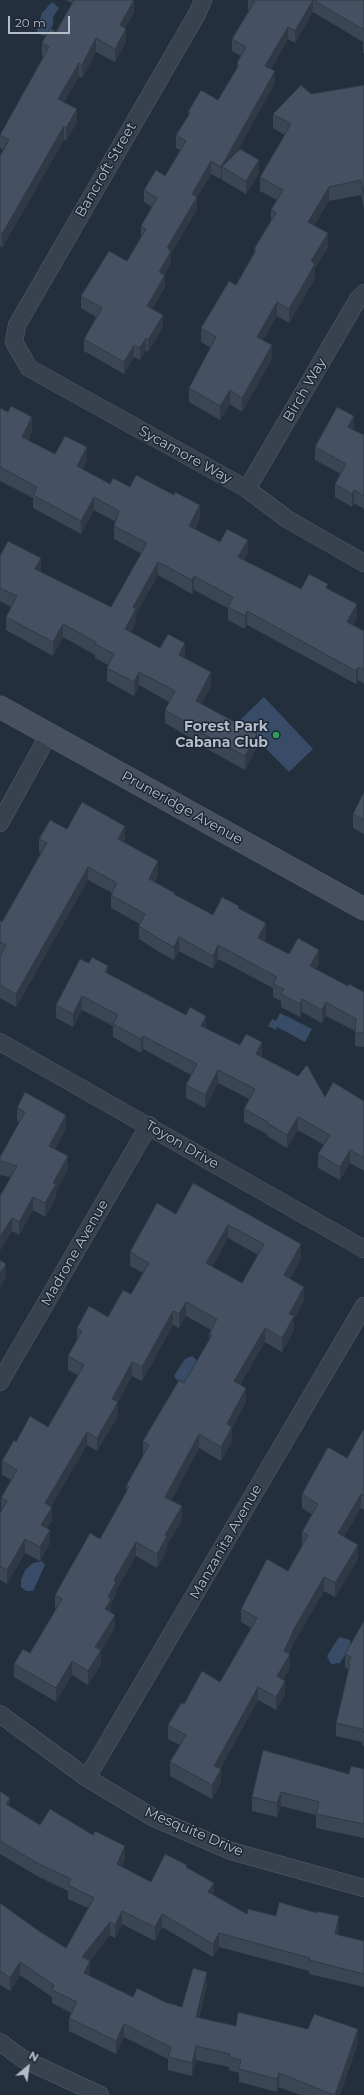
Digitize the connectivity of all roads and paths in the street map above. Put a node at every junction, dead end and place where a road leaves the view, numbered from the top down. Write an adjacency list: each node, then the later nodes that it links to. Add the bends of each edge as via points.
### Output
1 (203, 0): 3 (street, Bancroft Street, via 17,325)
2 (364, 293): 4 (street, Birch Way)
3 (14, 342): 4 (street, Sycamore Way, via 29,368)
4 (247, 490): 5 (street, Sycamore Way, via 287,519)
5 (364, 563)
6 (0, 707): 7 (main road, Pruneridge Avenue)
7 (49, 734): 8 (street); 9 (main road, Pruneridge Avenue)
8 (0, 823)
9 (364, 909)
10 (0, 1042): 11 (street, Toyon Drive)
11 (149, 1126): 12 (street, Toyon Drive); 14 (street, Madrone Avenue)
12 (364, 1248)
13 (364, 1306): 16 (street, Manzanita Avenue)
14 (0, 1382)
15 (0, 1714): 16 (street, Mesquite Drive)
16 (87, 1778): 17 (street, Mesquite Drive, via 154,1818 231,1851)
17 (364, 1888)
18 (0, 2042): 19 (street, via 23,2058)
19 (100, 2095)

